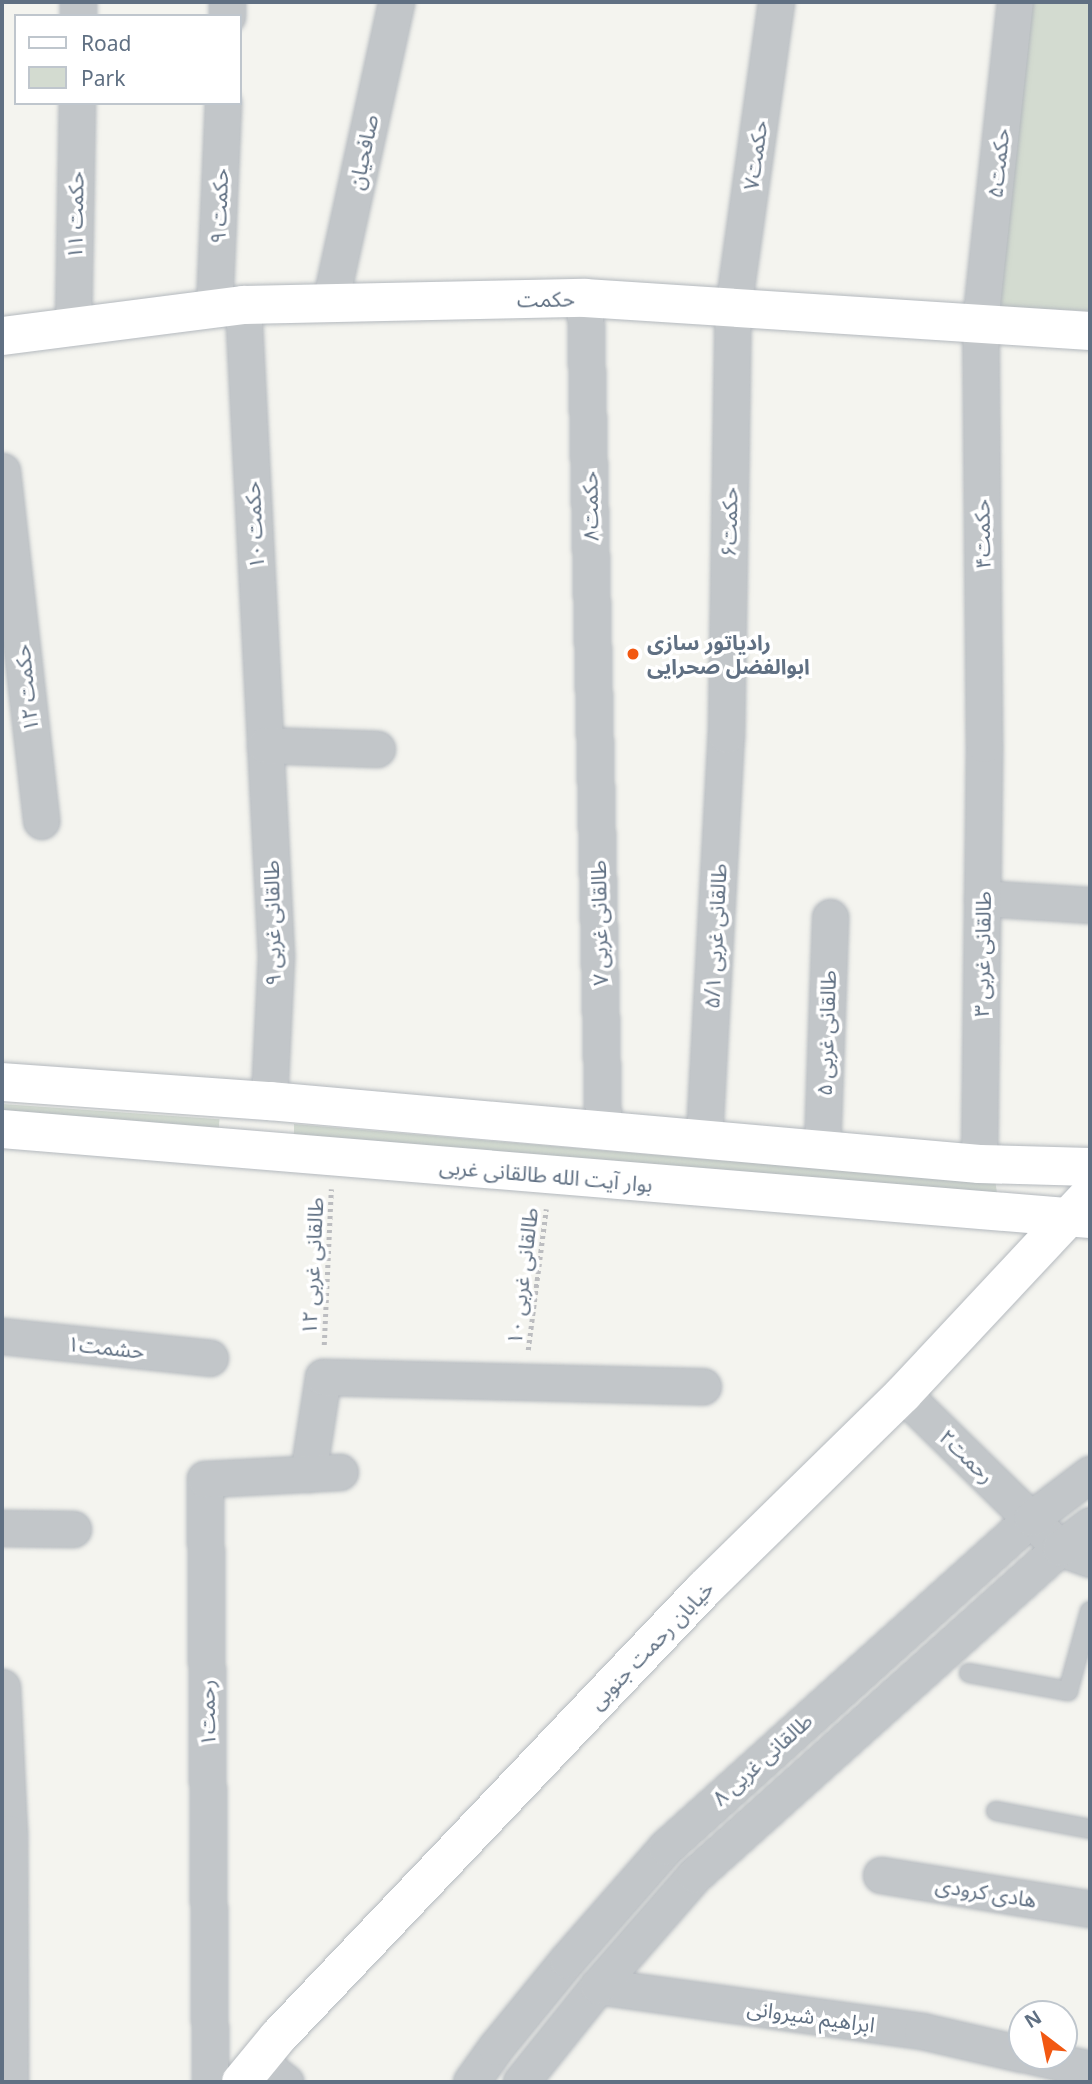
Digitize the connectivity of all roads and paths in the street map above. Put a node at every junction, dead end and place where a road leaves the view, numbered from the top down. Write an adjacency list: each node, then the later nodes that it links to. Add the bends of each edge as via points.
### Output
1 (396, 2): 7 (street, صافحیان)
2 (776, 2): 9 (street, حکمت۷)
3 (1015, 2): 10 (street, حکمت۵)
4 (77, 105): 11 (street, حکمت ۱۱)
5 (223, 105): 8 (street, حکمت ۹)
6 (586, 298): 7 (street, حکمت); 9 (street, حکمت); 15 (street, حکمت۸)
7 (330, 303): 8 (street, حکمت)
8 (229, 307): 11 (street, حکمت); 18 (street, حکمت ۱۰)
9 (733, 308): 10 (street, حکمت); 16 (street, حکمت۶)
10 (980, 323): 12 (street, حکمت); 17 (street, حکمت۴)
11 (74, 327): 13 (street, حکمت)
12 (1090, 331)
13 (2, 336)
14 (2, 471): 20 (street, حکمت ۱۲)
15 (594, 715): 27 (street, طالقانی غربی ۷)
16 (726, 735): 28 (street, طالقانی غربی ۵/۱)
17 (984, 744): 21 (street, طالقانی غربی ۳)
18 (265, 745): 19 (street); 25 (street, طالقانی غربی ۹, via 276,956)
19 (377, 749)
20 (41, 821)
21 (982, 898): 22 (street); 32 (street, طالقانی غربی ۳)
22 (1090, 905)
23 (830, 917): 29 (street, طالقانی غربی ۵)
24 (2, 1083): 25 (street)
25 (269, 1101): 27 (street); 30 (street)
26 (2, 1129): 30 (street, بوار آیت الله طالقانی غربی)
27 (603, 1131): 28 (street)
28 (704, 1138): 29 (street)
29 (822, 1149): 32 (street)
30 (273, 1152): 31 (street, بوار آیت الله طالقانی غربی)
31 (332, 1157): 34 (street, بوار آیت الله طالقانی غربی); 38 (path, طالقانی غربی ۱۲)
32 (979, 1164): 33 (street)
33 (1090, 1167)
34 (551, 1175): 35 (street, بوار آیت الله طالقانی غربی); 39 (path, طالقانی غربی ۱۰)
35 (1084, 1210): 41 (street, خیابان رحمت جنوبی)
36 (2, 1336): 37 (street, حشمت۱)
37 (211, 1358)
38 (323, 1377): 39 (street); 60 (street, رحمت۱, via 324,1473 205,1479)
39 (524, 1382): 40 (street)
40 (703, 1386)
41 (903, 1394): 43 (street, رحمت۲); 58 (street, خیابان رحمت جنوبی, via 704,1590)
42 (1090, 1474): 43 (street, طالقانی غربی ۸)
43 (1032, 1518): 47 (street, رحمت۲); 61 (street, طالقانی غربی ۸, via 666,1847 567,1960)
44 (1090, 1525): 47 (street, طالقانی غربی ۸)
45 (2, 1528): 46 (street)
46 (73, 1529)
47 (1075, 1554): 56 (street, طالقانی غربی ۸, via 695,1875)
48 (1090, 1611): 49 (lane, via 1068,1692)
49 (969, 1672)
50 (2, 1687): 53 (street)
51 (996, 1811): 52 (lane)
52 (1090, 1829)
53 (5, 1833): 59 (street)
54 (881, 1875): 55 (street, هادی کرودی)
55 (1090, 1909)
56 (598, 1986): 57 (street, ابراهیم شیروانی, via 922,2031); 62 (street, طالقانی غربی ۸)
57 (1008, 2051)
58 (261, 2075)
59 (10, 2082)
60 (210, 2082)
61 (471, 2082)
62 (521, 2082)

